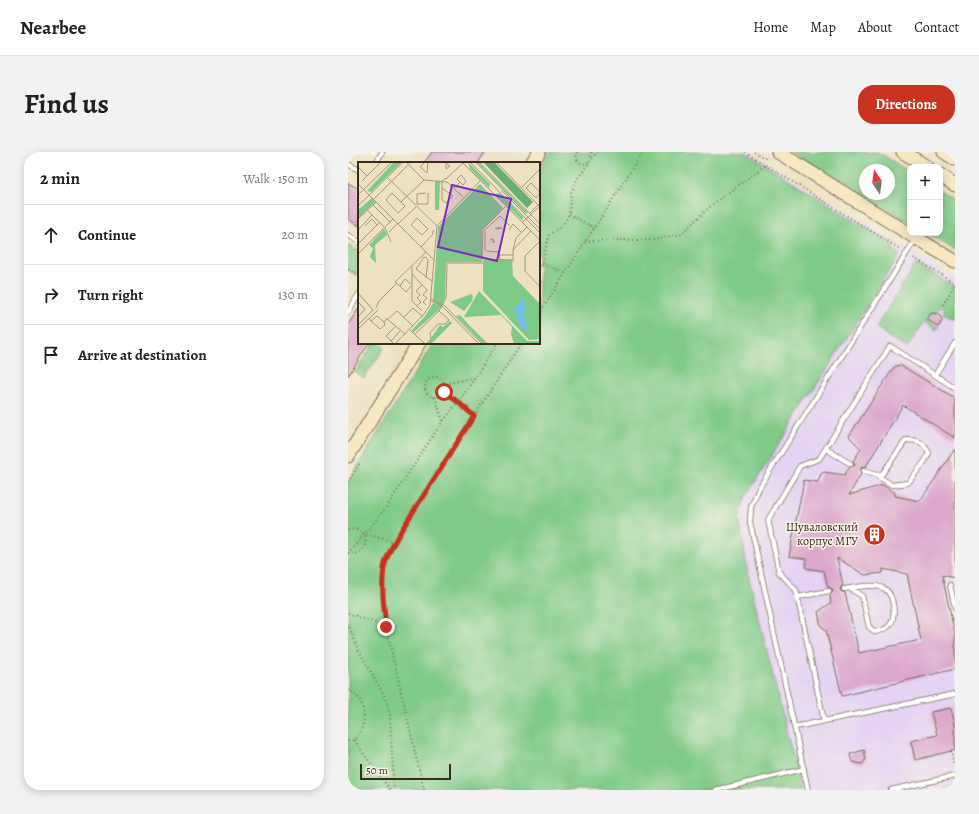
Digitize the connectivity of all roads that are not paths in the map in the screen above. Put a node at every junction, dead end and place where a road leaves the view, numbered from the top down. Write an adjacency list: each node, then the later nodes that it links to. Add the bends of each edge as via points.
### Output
1 (382, 152): 7 (lane)
2 (539, 152): 8 (street)
3 (778, 152): 15 (street)
4 (904, 152): 10 (street)
5 (944, 152): 6 (street)
6 (955, 159)
7 (377, 162)
8 (533, 162)
9 (348, 164): 11 (lane)
10 (922, 164)
11 (358, 169)
12 (943, 178): 13 (street)
13 (955, 185)
14 (348, 235): 16 (lane)
15 (916, 238): 17 (street); 36 (lane, via 759,488 752,507 750,522)
16 (358, 241)
17 (955, 261)
18 (358, 296): 19 (lane)
19 (348, 312)
20 (955, 343): 22 (lane)
21 (418, 344): 25 (street)
22 (935, 375): 23 (lane); 24 (lane, via 890,346)
23 (955, 388)
24 (826, 449): 26 (lane); 32 (lane, via 819,459 800,466 768,520 779,572 796,590)
25 (348, 456)
26 (852, 464)
27 (863, 471): 28 (lane)
28 (876, 475): 28 (lane, via 882,474 906,440 916,440 924,444 929,453 908,482 892,484)
29 (950, 585): 33 (lane)
30 (847, 588): 30 (lane, via 869,586 884,589 891,595 894,614 890,625 875,632 869,627 862,596)
31 (829, 591): 32 (lane)
32 (798, 597): 35 (lane)
33 (955, 608)
34 (955, 694): 35 (lane)
35 (824, 721): 36 (lane)
36 (795, 727): 37 (lane)
37 (804, 770): 39 (lane); 40 (lane)
38 (955, 776): 41 (lane)
39 (716, 790)
40 (808, 790)
41 (891, 790)

